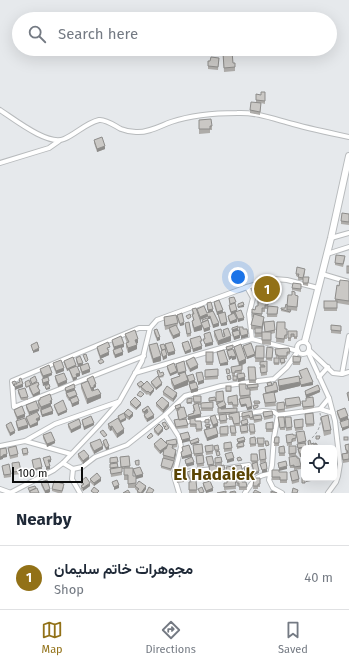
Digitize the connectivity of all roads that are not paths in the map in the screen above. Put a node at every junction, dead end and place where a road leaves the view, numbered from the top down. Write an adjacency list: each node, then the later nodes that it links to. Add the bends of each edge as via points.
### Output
1 (0, 110): 3 (street, via 39,135)
2 (349, 137): 3 (street, via 253,113 236,112 201,114 148,131 137,132 123,130 100,120)
3 (59, 141): 5 (street, via 49,148)
4 (349, 156): 7 (street)
5 (0, 163)
6 (349, 234): 7 (street)
7 (331, 238): 9 (street)
8 (349, 247): 9 (street)
9 (326, 254): 10 (street)
10 (322, 274): 11 (street); 13 (street)
11 (349, 282)
12 (247, 287): 13 (street, via 274,280 287,280); 14 (street, via 157,320); 16 (street, via 252,298 249,314)
13 (318, 288): 17 (street)
14 (150, 328): 20 (street); 20 (street, via 139,328 12,381 14,407)
15 (349, 336): 24 (street)
16 (252, 339): 18 (street); 23 (street)
17 (305, 341): 18 (street, via 298,344); 19 (street, via 310,346)
18 (298, 351): 19 (street, via 303,354); 30 (street, via 287,367 274,379 221,386 185,396)
19 (309, 351): 21 (street); 25 (street)
20 (144, 356): 23 (street)
21 (328, 367): 24 (street, via 334,373); 25 (street)
22 (349, 372): 24 (street)
23 (135, 373): 27 (street)
24 (342, 374)
25 (320, 377): 26 (street)
26 (329, 398): 28 (street); 29 (street)
27 (120, 402): 33 (street, via 55,424); 35 (street)
28 (319, 409): 29 (street); 31 (street)
29 (333, 413): 40 (street, via 340,464)
30 (165, 415): 32 (street); 38 (street, via 127,445 96,456 82,467)
31 (278, 415): 32 (street, via 263,411); 41 (street)
32 (171, 423): 39 (street, via 181,447)
33 (25, 441): 34 (street); 35 (street)
34 (0, 446)
35 (71, 454): 36 (street)
36 (63, 463): 38 (street); 44 (street)
37 (249, 465): 39 (street)
38 (73, 469): 45 (street, via 72,479)
39 (174, 473): 46 (street)
40 (337, 473)
41 (269, 474): 47 (street, via 258,477); 48 (street, via 270,484)
42 (336, 481): 49 (street)
43 (0, 489): 44 (street)
44 (11, 493)
45 (80, 493)
46 (179, 493)
47 (245, 493)
48 (282, 493)
49 (328, 493)

